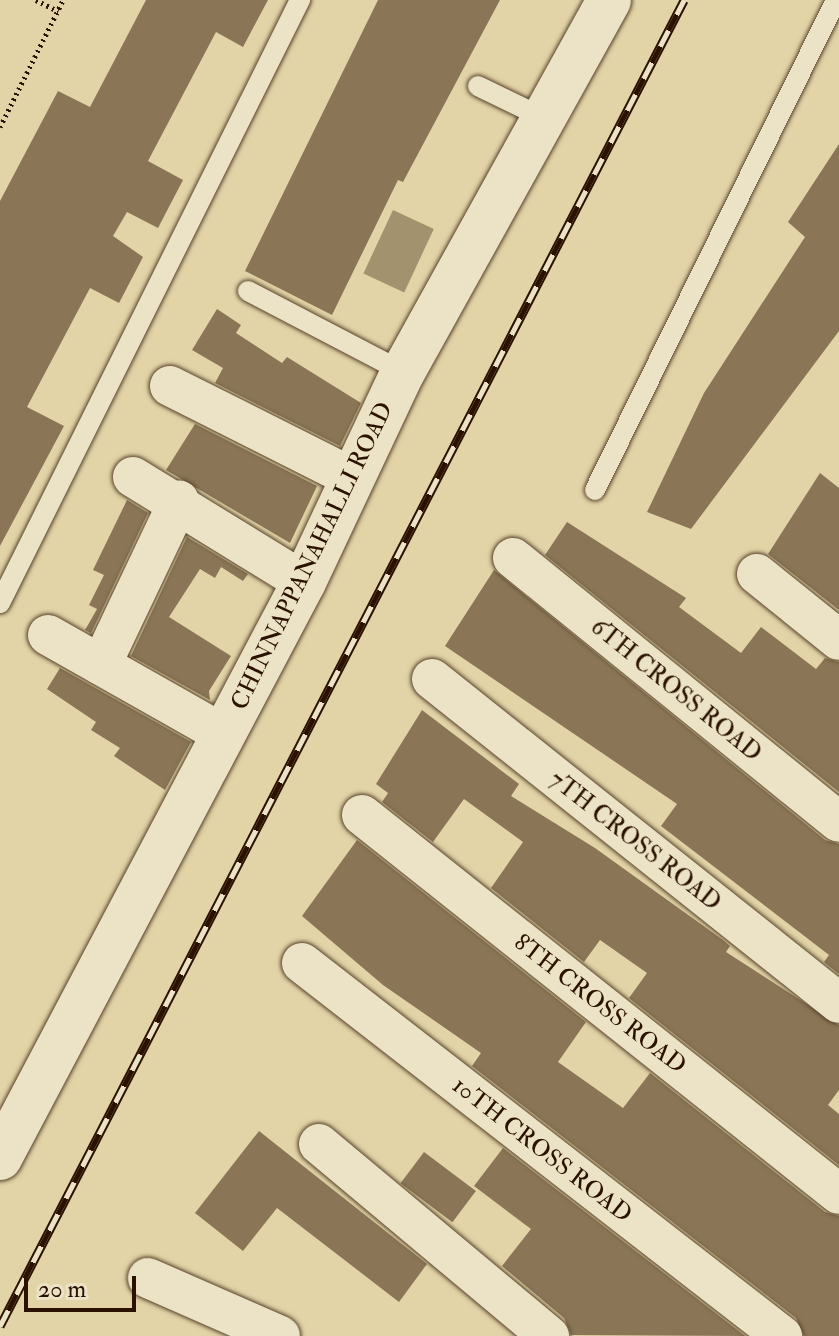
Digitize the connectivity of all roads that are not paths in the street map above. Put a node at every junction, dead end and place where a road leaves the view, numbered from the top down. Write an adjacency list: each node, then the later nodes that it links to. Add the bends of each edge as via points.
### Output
1 (300, 0): 16 (lane)
2 (609, 0): 5 (street, CHINNAPPANAHALLI ROAD)
3 (836, 0): 11 (lane)
4 (478, 86): 5 (lane)
5 (548, 120): 7 (street, CHINNAPPANAHALLI ROAD)
6 (248, 291): 7 (lane)
7 (403, 372): 9 (street, CHINNAPPANAHALLI ROAD)
8 (170, 386): 9 (street)
9 (349, 476): 15 (street, CHINNAPPANAHALLI ROAD)
10 (133, 477): 12 (street)
11 (595, 490)
12 (179, 501): 15 (street); 19 (street)
13 (513, 558): 23 (street, 6TH CROSS ROAD)
14 (757, 574): 18 (street)
15 (304, 582): 21 (street, CHINNAPPANAHALLI ROAD)
16 (0, 603)
17 (48, 635): 19 (street)
18 (839, 640)
19 (101, 665): 21 (street)
20 (432, 679): 25 (street, 7TH CROSS ROAD)
21 (223, 734): 27 (street, CHINNAPPANAHALLI ROAD)
22 (362, 815): 28 (street, 8TH CROSS ROAD)
23 (839, 822)
24 (302, 963): 32 (street, 10TH CROSS ROAD)
25 (839, 1003)
26 (319, 1144): 31 (street)
27 (0, 1158)
28 (839, 1194)
29 (148, 1278): 30 (street)
30 (280, 1336)
31 (549, 1336)
32 (782, 1336)

